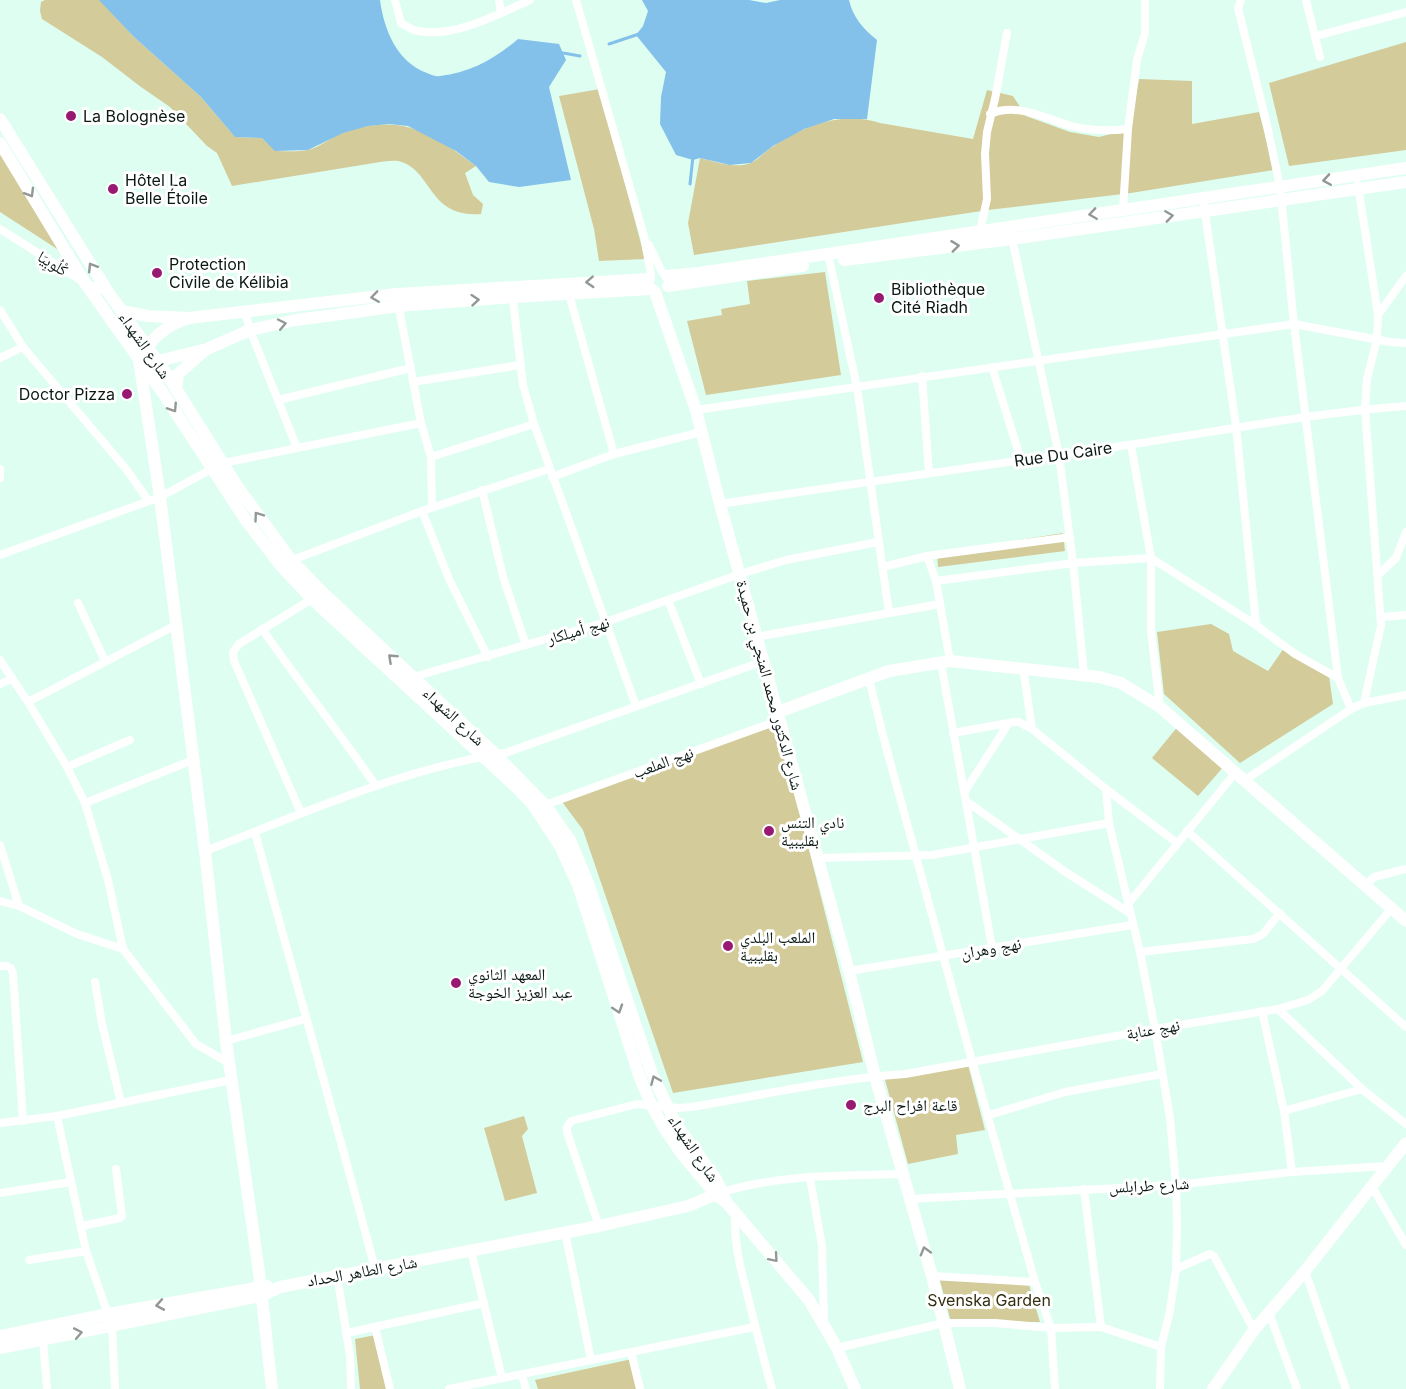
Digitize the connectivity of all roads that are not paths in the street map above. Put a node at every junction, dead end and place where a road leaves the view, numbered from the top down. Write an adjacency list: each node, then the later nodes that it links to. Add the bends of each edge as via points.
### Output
1 (394, 0): 9 (street, via 401,23 416,31 449,32)
2 (500, 0): 9 (street)
3 (530, 0): 9 (street)
4 (576, 0): 31 (street)
5 (1145, 0): 15 (street, via 1146,23)
6 (1241, 0): 20 (street, via 1238,8)
7 (1306, 0): 11 (street)
8 (1406, 12): 11 (street)
9 (501, 13)
10 (1007, 33): 13 (street)
11 (1316, 36): 12 (street)
12 (1320, 57)
13 (990, 114): 15 (street, via 1019,110 1072,127); 27 (street, via 987,199)
14 (0, 119): 34 (street, شارع الشهداء, one-way to 14)
15 (1128, 129): 23 (street)
16 (0, 143): 32 (street, شارع الشهداء, one-way to 32)
17 (1406, 168): 18 (street)
18 (1357, 181): 19 (street); 20 (street, one-way to 20); 22 (street); 40 (street)
19 (1406, 182)
20 (1280, 187): 21 (street); 22 (street)
21 (1202, 198): 23 (street); 24 (street)
22 (1281, 200): 24 (street); 42 (street)
23 (1123, 210): 25 (street, one-way to 25)
24 (1205, 211): 28 (street, one-way to 24); 44 (street)
25 (1009, 226): 27 (street); 28 (street)
26 (0, 229): 32 (street, كْلُوبِيَا)
27 (980, 231): 29 (street)
28 (1012, 239): 29 (street, one-way to 28); 51 (street)
29 (828, 258): 31 (street); 59 (street)
30 (1406, 277): 40 (street)
31 (659, 282): 33 (street, one-way to 33); 35 (street); 64 (street, شارع الدكتور محمد المنجي بن حميدة)
32 (86, 283): 34 (street, كْلُوبِيَا); 53 (street, شارع الشهداء)
33 (512, 291): 35 (street); 36 (street); 54 (street)
34 (108, 292): 38 (street, شارع الشهداء)
35 (569, 294): 72 (street)
36 (398, 300): 39 (street, one-way to 39); 43 (street, one-way to 36); 55 (street)
37 (0, 310): 48 (street)
38 (121, 311): 41 (street); 47 (street, شارع الشهداء)
39 (245, 312): 41 (street); 43 (street)
40 (1378, 315): 45 (street)
41 (189, 318): 47 (street, via 170,325)
42 (1294, 324): 44 (street); 45 (street); 65 (street)
43 (250, 330): 49 (street); 61 (street)
44 (1223, 333): 51 (street); 68 (street)
45 (1377, 339): 46 (street); 63 (street, via 1367,379)
46 (1406, 343)
47 (146, 346): 52 (street, شارع الشهداء); 53 (street)
48 (23, 347): 50 (street); 83 (street)
49 (207, 349): 52 (street); 60 (street, via 178,374)
50 (0, 358)
51 (1039, 360): 56 (street); 73 (street)
52 (156, 361): 53 (street); 60 (street, شارع الشهداء)
53 (141, 362): 76 (street, شارع الشهداء, one-way to 76); 83 (street)
54 (520, 365): 58 (street); 67 (street)
55 (411, 368): 58 (street); 61 (street)
56 (992, 368): 57 (street); 75 (street)
57 (921, 376): 59 (street); 79 (street)
58 (413, 382): 66 (street)
59 (856, 387): 64 (street); 81 (street)
60 (176, 389): 76 (street, شارع الشهداء)
61 (278, 400): 71 (street)
62 (1406, 406): 63 (street, Rue Du Caire)
63 (1365, 409): 65 (street, Rue Du Caire); 99 (street)
64 (696, 410): 69 (street, شارع الدكتور محمد المنجي بن حميدة)
65 (1305, 417): 68 (street, Rue Du Caire); 122 (street)
66 (421, 423): 71 (street); 74 (street)
67 (534, 424): 74 (street); 78 (street)
68 (1236, 426): 70 (street, Rue Du Caire); 110 (street)
69 (701, 432): 72 (street); 84 (street, شارع الدكتور محمد المنجي بن حميدة)
70 (1131, 445): 73 (street, Rue Du Caire); 92 (street)
71 (297, 448): 76 (street)
72 (614, 454): 78 (street)
73 (1059, 455): 75 (street, Rue Du Caire); 88 (street)
74 (431, 457): 85 (street)
75 (1020, 460): 79 (street, Rue Du Caire)
76 (217, 466): 83 (street); 95 (street, شارع الشهداء, via 245,519)
77 (0, 469): 80 (street)
78 (551, 473): 82 (street); 108 (street)
79 (929, 473): 81 (street, Rue Du Caire)
80 (0, 478)
81 (870, 481): 84 (street, Rue Du Caire); 89 (street)
82 (482, 490): 85 (street); 113 (street, via 504,580)
83 (154, 498): 90 (street); 109 (street)
84 (720, 504): 98 (street, شارع الدكتور محمد المنجي بن حميدة)
85 (432, 507): 86 (street)
86 (422, 511): 95 (street); 114 (street, via 449,579)
87 (1406, 532): 93 (street)
88 (1070, 537): 91 (street); 96 (street)
89 (878, 542): 97 (street); 98 (street, نهج أميلكار, via 786,560)
90 (0, 555)
91 (927, 556): 97 (street); 100 (street)
92 (1151, 558): 96 (street); 110 (street); 131 (street, via 1151,632)
93 (1396, 558): 94 (street); 99 (street)
94 (1406, 562)
95 (286, 563): 101 (street, شارع الشهداء)
96 (1074, 563): 100 (street); 120 (street)
97 (883, 567): 105 (street)
98 (740, 574): 102 (street, نهج أميلكار); 112 (street, شارع الدكتور محمد المنجي بن حميدة)
99 (1379, 574): 107 (street)
100 (936, 581): 104 (street)
101 (317, 595): 111 (street); 121 (street, شارع الشهداء, one-way to 101); 139 (street, شارع الشهداء)
102 (668, 600): 108 (street, نهج أميلكار); 126 (street)
103 (78, 603): 116 (street)
104 (940, 604): 105 (street); 118 (street)
105 (889, 613): 112 (street)
106 (1406, 615): 107 (street)
107 (1381, 617): 129 (street)
108 (606, 622): 113 (street, نهج أميلكار); 130 (street)
109 (176, 625): 116 (street); 140 (street)
110 (1256, 625): 122 (street, via 1295,654)
111 (262, 629): 143 (street); 149 (street, via 235,648 234,661)
112 (756, 638): 117 (street, شارع الدكتور محمد المنجي بن حميدة)
113 (526, 645): 114 (street, نهج أميلكار)
114 (488, 657): 121 (street, نهج أميلكار)
115 (0, 660): 123 (street)
116 (105, 661): 128 (street)
117 (764, 662): 126 (street); 133 (street, شارع الدكتور محمد المنجي بن حميدة)
118 (946, 662): 119 (street); 124 (street, via 889,671); 136 (street)
119 (1023, 667): 120 (street); 135 (street)
120 (1084, 674): 131 (street, via 1120,683)
121 (413, 677): 138 (street, شارع الشهداء)
122 (1338, 678): 132 (street)
123 (12, 679): 125 (street); 128 (street)
124 (869, 679): 133 (street); 159 (street)
125 (0, 684)
126 (701, 684): 130 (street)
127 (1406, 695): 129 (street)
128 (28, 702): 141 (street)
129 (1364, 703): 132 (street)
130 (636, 706): 138 (street)
131 (1160, 707): 142 (street)
132 (1351, 709): 142 (street)
133 (779, 716): 148 (street, نهج الملعب); 160 (street, شارع الدكتور محمد المنجي بن حميدة)
134 (1008, 724): 135 (street, via 1019,722); 136 (street); 145 (street)
135 (1032, 729): 144 (street)
136 (953, 733): 145 (street)
137 (130, 740): 141 (street)
138 (495, 754): 139 (street); 148 (street, شارع الشهداء)
139 (481, 756): 143 (street); 154 (street, شارع الشهداء, via 516,787)
140 (194, 760): 147 (street); 158 (street)
141 (68, 767): 147 (street)
142 (1241, 776): 151 (street); 162 (street)
143 (376, 786): 149 (street)
144 (1106, 789): 150 (street); 155 (street)
145 (965, 791): 146 (street)
146 (966, 801): 153 (street); 157 (street)
147 (85, 803): 171 (street)
148 (545, 805): 154 (street, شارع الشهداء)
149 (301, 813): 152 (street)
150 (1109, 824): 153 (street); 165 (street)
151 (1187, 831): 155 (street); 167 (street)
152 (255, 832): 158 (street); 180 (street)
153 (1022, 840): 157 (street); 165 (street, via 1067,873)
154 (565, 843): 191 (street, شارع الشهداء, one-way to 191); 192 (street, شارع الشهداء, one-way to 154, via 652,1074 588,883)
155 (1177, 843): 165 (street)
156 (0, 844): 164 (street)
157 (972, 847): 159 (street); 170 (street)
158 (205, 851): 183 (street)
159 (917, 857): 160 (street); 173 (street)
160 (818, 858): 176 (street, شارع الدكتور محمد المنجي بن حميدة)
161 (1406, 869): 162 (street, via 1374,878)
162 (1365, 885): 166 (street)
163 (0, 901): 164 (street)
164 (18, 906): 171 (street, via 77,934)
165 (1129, 908): 169 (street)
166 (1391, 909): 168 (street); 175 (street, نهج عنابة)
167 (1280, 913): 172 (street, via 1263,934 1253,939); 175 (street)
168 (1406, 921)
169 (1132, 925): 170 (street, نهج وهران); 172 (street)
170 (992, 947): 173 (street, نهج وهران)
171 (123, 949): 185 (street, via 196,1044)
172 (1140, 952): 182 (street)
173 (944, 956): 176 (street, نهج وهران); 184 (street)
174 (0, 966): 196 (street, via 11,968 13,974)
175 (1341, 969): 178 (street, نهج عنابة, via 1316,996); 181 (street)
176 (849, 971): 187 (street, شارع الدكتور محمد المنجي بن حميدة)
177 (95, 981): 190 (street)
178 (1278, 1009): 179 (street, نهج عنابة); 189 (street)
179 (1262, 1011): 182 (street, نهج عنابة); 193 (street)
180 (305, 1019): 183 (street); 222 (street)
181 (1406, 1028)
182 (1155, 1029): 184 (street, نهج عنابة); 186 (street)
183 (226, 1041): 185 (street)
184 (972, 1061): 187 (street, نهج عنابة); 194 (street)
185 (229, 1062): 188 (street)
186 (1162, 1074): 194 (street, via 1065,1092); 206 (street)
187 (875, 1076): 192 (street, نهج عنابة, via 691,1107); 203 (street, شارع الدكتور محمد المنجي بن حميدة)
188 (231, 1080): 190 (street); 228 (street)
189 (1362, 1089): 193 (street); 198 (street)
190 (121, 1102): 195 (street)
191 (652, 1106): 192 (street, نهج عنابة); 211 (street, شارع الشهداء, via 681,1153); 215 (street, نهج عنابة, via 626,1106 571,1121 567,1127)
192 (667, 1107): 211 (street, شارع الشهداء)
193 (1284, 1111): 202 (street)
194 (989, 1115): 210 (street)
195 (57, 1116): 196 (street); 205 (street)
196 (23, 1121): 197 (street)
197 (0, 1123)
198 (1406, 1125)
199 (1406, 1143): 200 (street)
200 (1388, 1166): 202 (street, شارع طرابلس); 207 (street)
201 (116, 1169): 214 (street, via 122,1216)
202 (1292, 1172): 206 (street, شارع طرابلس)
203 (903, 1174): 204 (street); 212 (street, شارع الدكتور محمد المنجي بن حميدة)
204 (810, 1178): 211 (street, via 748,1186); 232 (street, via 822,1246)
205 (70, 1182): 209 (street); 214 (street)
206 (1176, 1185): 208 (street, شارع طرابلس); 223 (street)
207 (1371, 1185): 216 (street); 224 (street)
208 (1084, 1189): 210 (street, شارع طرابلس); 238 (street)
209 (0, 1193)
210 (1010, 1193): 212 (street, شارع طرابلس); 227 (street)
211 (722, 1196): 213 (street); 215 (street, شارع الطاهر الحداد)
212 (910, 1199): 226 (street, شارع الدكتور محمد المنجي بن حميدة, one-way to 212)
213 (735, 1215): 232 (street, one-way to 232); 235 (street, via 737,1253)
214 (82, 1226): 219 (street)
215 (599, 1226): 217 (street, شارع الطاهر الحداد)
216 (1402, 1230): 218 (street)
217 (565, 1232): 220 (street, شارع الطاهر الحداد); 247 (street)
218 (1406, 1245)
219 (86, 1251): 221 (street); 231 (street)
220 (471, 1251): 222 (street, شارع الطاهر الحداد); 229 (street)
221 (29, 1260)
222 (375, 1269): 225 (street, شارع الطاهر الحداد)
223 (1176, 1269): 239 (street, via 1209,1254 1214,1256); 243 (street)
224 (1305, 1271): 230 (street); 265 (street)
225 (338, 1275): 228 (street, شارع الطاهر الحداد); 240 (street)
226 (932, 1276): 227 (street); 233 (street, شارع الدكتور محمد المنجي بن حميدة)
227 (1035, 1282): 237 (street)
228 (260, 1291): 231 (street, one-way to 231); 234 (street, شارع الطاهر الحداد); 252 (street)
229 (484, 1303): 236 (street); 249 (street)
230 (1269, 1313): 239 (street); 264 (street)
231 (108, 1314): 234 (street); 241 (street)
232 (824, 1322): 245 (street)
233 (945, 1323): 237 (street); 245 (street); 260 (street, شارع الدكتور محمد المنجي بن حميدة)
234 (112, 1326): 242 (street, شارع الطاهر الحداد, one-way to 234); 251 (street)
235 (754, 1327): 246 (street); 258 (street)
236 (375, 1328): 240 (street); 254 (street)
237 (1051, 1328): 238 (street); 261 (street)
238 (1101, 1328): 243 (street)
239 (1254, 1330): 263 (street)
240 (347, 1333): 253 (street)
241 (0, 1336)
242 (43, 1340): 244 (street, شارع الطاهر الحداد); 250 (street)
243 (1161, 1347): 262 (street)
244 (0, 1348)
245 (837, 1348): 259 (street)
246 (631, 1352): 247 (street); 257 (street)
247 (591, 1360): 248 (street)
248 (522, 1375): 249 (street); 256 (street)
249 (502, 1378): 255 (street)
250 (47, 1389)
251 (115, 1389)
252 (272, 1389)
253 (351, 1389)
254 (390, 1389)
255 (449, 1389)
256 (526, 1389)
257 (640, 1389)
258 (772, 1389)
259 (855, 1389)
260 (960, 1389)
261 (1055, 1389)
262 (1160, 1389)
263 (1213, 1389)
264 (1297, 1389)
265 (1346, 1389)

